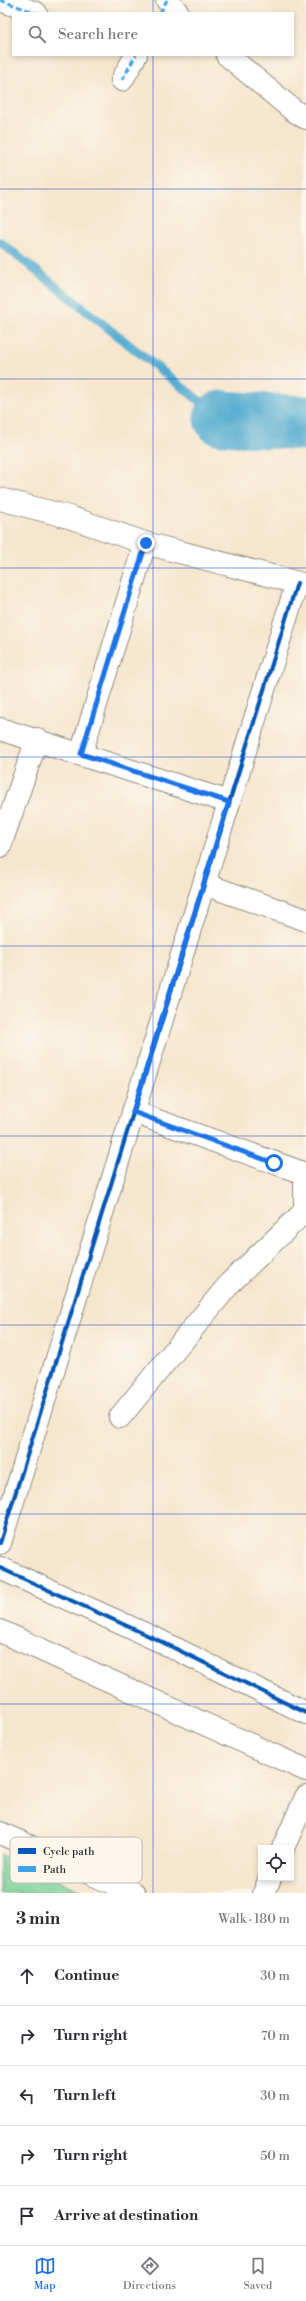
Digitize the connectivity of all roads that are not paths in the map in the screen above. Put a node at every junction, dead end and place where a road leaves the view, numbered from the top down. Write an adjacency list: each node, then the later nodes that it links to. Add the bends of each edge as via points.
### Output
1 (0, 0): 3 (street)
2 (167, 0): 4 (street); 5 (street)
3 (33, 12)
4 (161, 12)
5 (177, 12)
6 (135, 56): 8 (street)
7 (229, 56): 9 (street, via 292,110)
8 (122, 80)
9 (306, 118)
10 (0, 499): 11 (street, via 69,517)
11 (146, 543): 12 (street); 15 (street)
12 (301, 584): 16 (street)
13 (0, 729): 14 (street)
14 (37, 739): 15 (street); 17 (street)
15 (81, 754): 16 (street)
16 (229, 802): 18 (street)
17 (0, 846)
18 (204, 884): 19 (street); 20 (street)
19 (306, 920)
20 (133, 1112): 21 (street); 23 (street)
21 (306, 1174): 22 (street, via 305,1211 231,1282)
22 (120, 1417)
23 (0, 1543)
24 (0, 1568): 26 (street, via 160,1641)
25 (0, 1631): 27 (street)
26 (306, 1713)
27 (306, 1770)
28 (306, 1797): 31 (street)
29 (0, 1833): 30 (street)
30 (10, 1837)
31 (285, 1845)
32 (269, 1881): 35 (street)
33 (112, 1883): 34 (street)
34 (134, 1893)
35 (264, 1893)

